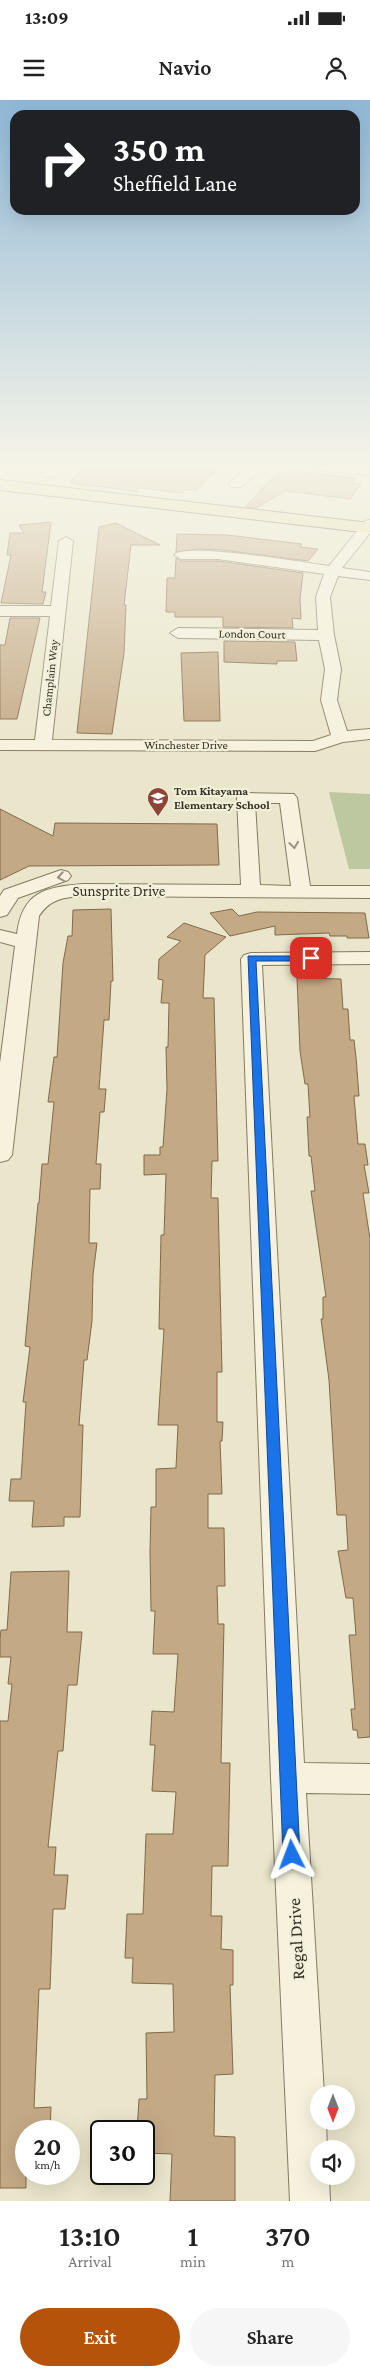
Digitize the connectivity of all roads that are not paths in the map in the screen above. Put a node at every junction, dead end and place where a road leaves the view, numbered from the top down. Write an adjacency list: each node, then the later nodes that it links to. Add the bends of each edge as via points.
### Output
1 (63, 564): 7 (street, Champlain Way)
2 (282, 564): 4 (street)
3 (338, 564): 4 (street)
4 (332, 571): 5 (street); 9 (street, via 323,597)
5 (370, 576)
6 (0, 611): 7 (street)
7 (57, 611): 13 (street, Champlain Way)
8 (178, 633): 9 (street, London Court)
9 (326, 635): 11 (street, via 332,669 329,700)
10 (370, 734): 11 (street, Winchester Drive)
11 (340, 737): 14 (street, Winchester Drive)
12 (9, 745): 13 (street, Winchester Drive); 14 (street, via 63,757 275,757)
13 (42, 745): 14 (street, Winchester Drive)
14 (315, 746)
15 (250, 883): 16 (street, Sunsprite Drive); 16 (street, one-way to 16, via 246,798 288,798); 18 (street, one-way to 18, via 62,876 10,894); 20 (street, Sunsprite Drive, via 63,892 47,896 36,902 29,916)
16 (301, 891): 17 (street, Sunsprite Drive)
17 (370, 892)
18 (0, 910)
19 (0, 936): 20 (street)
20 (25, 942): 22 (street, Sunsprite Drive)
21 (370, 958): 24 (street, Regal Drive, via 251,958)
22 (8, 1004): 23 (street, Sunsprite Drive)
23 (1, 1141)
24 (288, 1778): 25 (street); 26 (street, Regal Drive)
25 (370, 1779)
26 (310, 2201)

